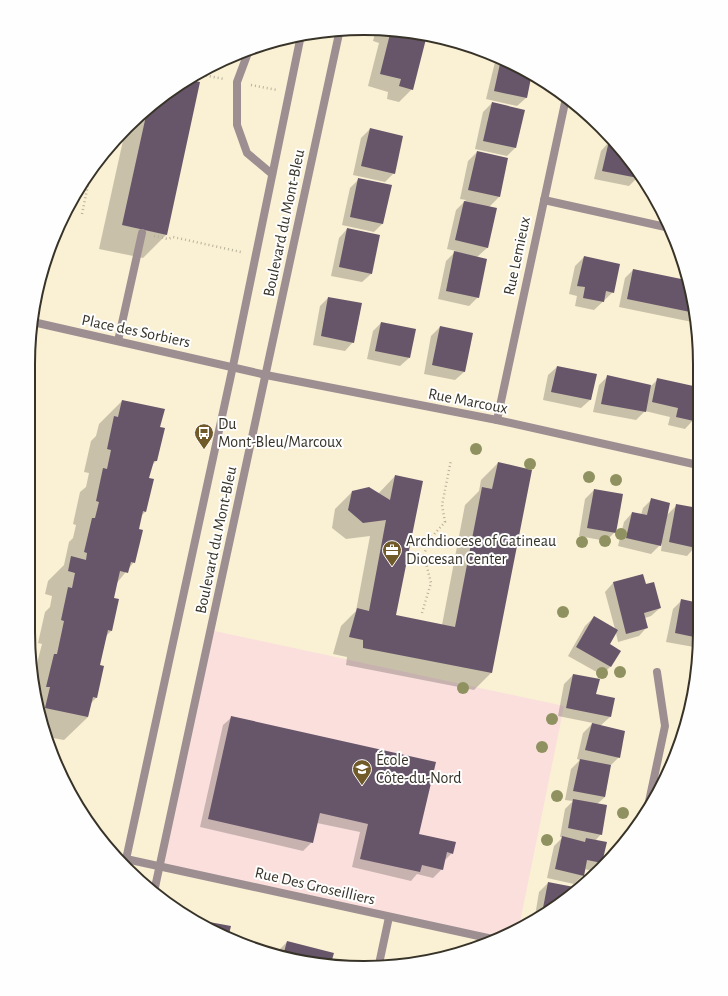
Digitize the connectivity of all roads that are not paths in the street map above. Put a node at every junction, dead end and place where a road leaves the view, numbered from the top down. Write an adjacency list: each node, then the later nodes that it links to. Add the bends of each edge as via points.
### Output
1 (338, 36): 12 (street, Boulevard du Mont-Bleu)
2 (300, 41): 5 (street, Boulevard du Mont-Bleu)
3 (246, 57): 5 (street, via 237,82 238,125 247,152)
4 (565, 104): 6 (street, Rue Lemieux)
5 (272, 174): 11 (street, Boulevard du Mont-Bleu)
6 (544, 200): 7 (street); 13 (street, Rue Lemieux)
7 (663, 226)
8 (142, 232): 10 (street)
9 (38, 323): 10 (street, Place des Sorbiers)
10 (118, 341): 11 (street, Place des Sorbiers)
11 (233, 366): 12 (street, Rue Marcoux); 17 (street, Boulevard du Mont-Bleu)
12 (266, 375): 13 (street, Rue Marcoux); 19 (street, Boulevard du Mont-Bleu)
13 (496, 420): 14 (street, Rue Marcoux)
14 (693, 464)
15 (657, 672): 16 (street, via 666,726)
16 (651, 793)
17 (126, 859)
18 (129, 862): 19 (street, Rue Des Groseilliers)
19 (160, 866): 20 (street, Boulevard du Mont-Bleu); 21 (street, Rue Des Groseilliers)
20 (155, 886)
21 (389, 917): 22 (street, Rue Des Groseilliers); 23 (street)
22 (486, 938)
23 (380, 960)

